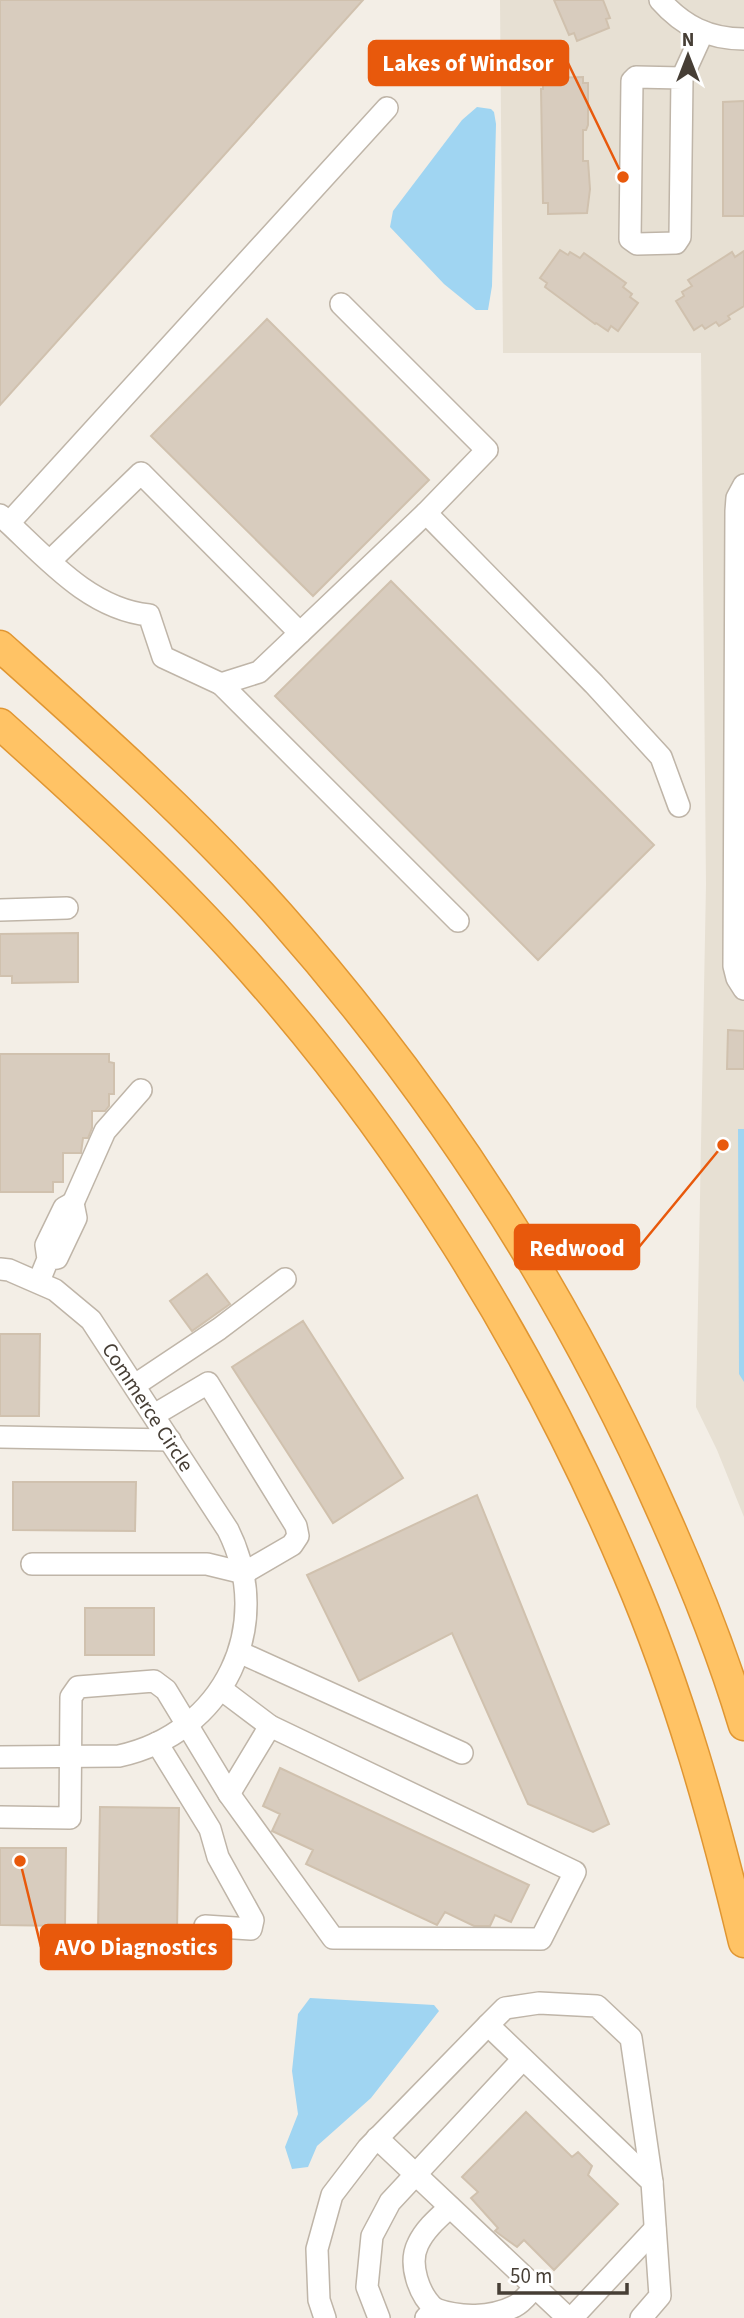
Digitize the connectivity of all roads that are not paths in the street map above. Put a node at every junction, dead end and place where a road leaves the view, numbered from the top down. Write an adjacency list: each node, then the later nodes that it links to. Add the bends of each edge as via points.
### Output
1 (660, 0): 2 (street, via 674,15)
2 (703, 32): 3 (street); 4 (street)
3 (744, 39)
4 (682, 78): 4 (street, via 680,237 676,243 637,244 630,236 632,81)
5 (387, 108): 9 (street)
6 (341, 304): 8 (street, via 487,450)
7 (744, 485): 19 (street, via 736,511 734,952 737,978)
8 (426, 513): 11 (street); 15 (street, via 661,757)
9 (5, 519): 10 (street)
10 (51, 561): 11 (street, via 141,473); 13 (street, via 94,597 124,611 149,615 163,657)
11 (300, 633): 13 (street, via 259,672)
12 (0, 646): 33 (highway, via 116,750 276,912 358,1007 435,1109 554,1294 628,1433 681,1554)
13 (221, 684): 18 (street)
14 (0, 724): 42 (highway, via 160,874 232,947 307,1035 436,1213 496,1309 574,1455 629,1574 710,1808)
15 (678, 806)
16 (67, 908): 17 (street)
17 (0, 910)
18 (458, 921)
19 (744, 989)
20 (141, 1090): 23 (street, via 106,1131 73,1203 76,1218 57,1258 48,1259)
21 (0, 1269): 23 (street, Commerce Circle)
22 (285, 1279): 24 (street)
23 (39, 1282): 24 (street, Commerce Circle, via 91,1320)
24 (135, 1385): 25 (street, Commerce Circle)
25 (154, 1415): 27 (street, Commerce Circle); 29 (street, via 208,1384 296,1526 298,1536 292,1545)
26 (0, 1437): 27 (street)
27 (170, 1440): 29 (street, Commerce Circle, via 228,1530)
28 (32, 1564): 29 (street, via 207,1563)
29 (245, 1581): 30 (street, via 245,1628)
30 (239, 1652): 31 (street); 36 (street)
31 (221, 1689): 32 (street); 34 (street)
32 (187, 1725): 35 (street); 38 (street, via 166,1690 154,1681 78,1687 71,1697); 39 (street)
33 (744, 1725)
34 (270, 1726): 39 (street); 39 (street, via 575,1872 541,1939 333,1938)
35 (157, 1743): 38 (street, via 119,1756); 41 (street, via 210,1829 218,1857 253,1920 251,1929)
36 (463, 1753)
37 (0, 1757): 38 (street)
38 (70, 1757): 40 (street, via 70,1818)
39 (229, 1794)
40 (0, 1817)
41 (205, 1926)
42 (744, 1942)
43 (488, 2025): 44 (street); 45 (street); 47 (street, via 505,2008 539,2003 597,2006 631,2038)
44 (523, 2059): 46 (street); 47 (street)
45 (377, 2138): 46 (street); 52 (street, via 329,2206 317,2249 319,2300)
46 (415, 2174): 48 (street); 53 (street, via 390,2202 372,2236 367,2287)
47 (652, 2182): 49 (street)
48 (450, 2207): 50 (street); 51 (street, via 416,2247 416,2277)
49 (655, 2229): 54 (street); 55 (street, via 660,2296)
50 (535, 2287): 51 (street, via 517,2305 494,2316); 54 (street)
51 (431, 2313)
52 (325, 2318)
53 (379, 2318)
54 (570, 2318)
55 (641, 2318)

